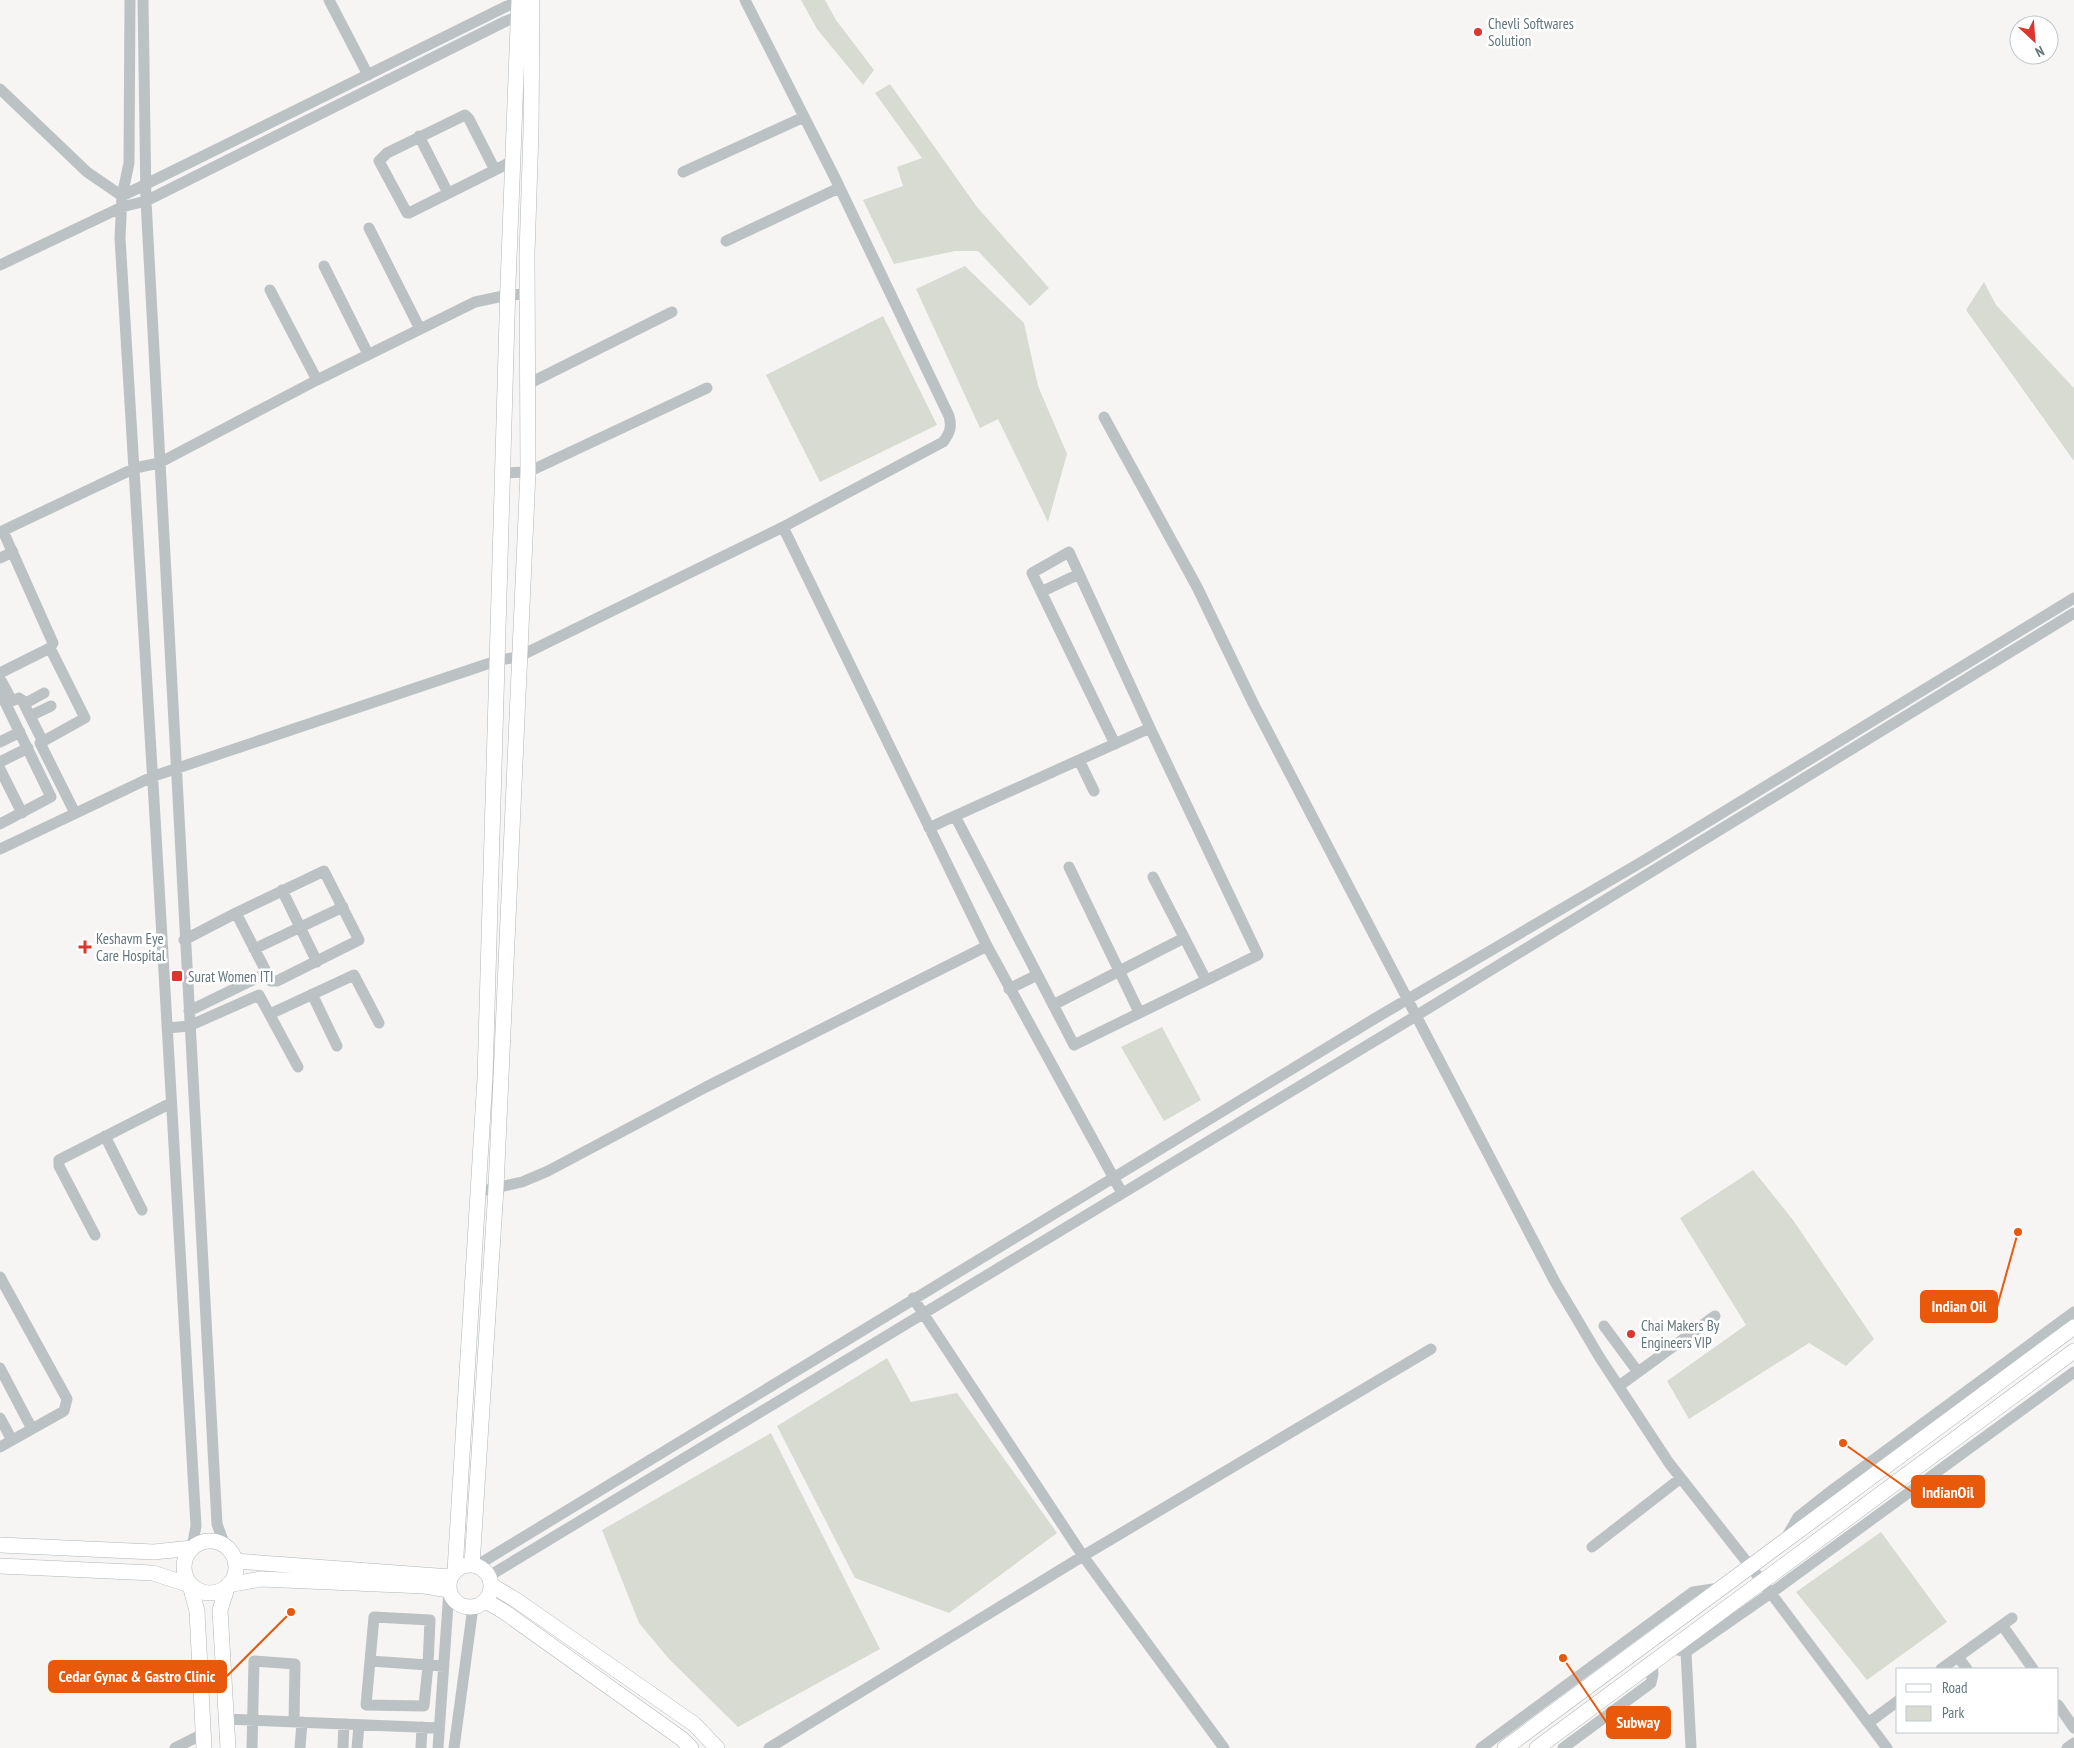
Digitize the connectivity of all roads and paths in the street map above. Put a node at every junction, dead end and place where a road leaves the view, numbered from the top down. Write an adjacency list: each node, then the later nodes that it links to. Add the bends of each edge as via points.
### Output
1 (130, 0): 18 (street, via 129,163)
2 (143, 0): 14 (street)
3 (329, 0): 7 (street)
4 (745, 0): 9 (street)
5 (496, 5): 6 (street); 7 (street)
6 (524, 5): 11 (main road); 17 (street); 24 (main road)
7 (368, 75): 14 (street)
8 (0, 89): 18 (street)
9 (804, 117): 13 (street); 15 (street)
10 (419, 136): 12 (street, via 462,115 467,116); 16 (street); 16 (street, via 387,153 379,162 406,212)
11 (512, 161): 12 (street); 25 (main road)
12 (495, 170): 16 (street)
13 (683, 172)
14 (145, 185): 17 (street); 18 (street)
15 (839, 188): 20 (street); 37 (street, via 919,351 951,425 943,442)
16 (448, 194)
17 (146, 201): 18 (street); 33 (street)
18 (122, 202): 21 (street); 34 (street, via 120,238)
19 (369, 228): 27 (street)
20 (726, 241)
21 (0, 265)
22 (324, 266): 28 (street)
23 (270, 290): 29 (street)
24 (527, 294): 25 (street); 30 (main road)
25 (508, 295): 27 (street, via 474,302); 36 (main road)
26 (672, 312): 30 (street)
27 (420, 329): 28 (street)
28 (368, 354): 29 (street)
29 (317, 380): 33 (street)
30 (528, 384): 35 (main road)
31 (707, 388): 35 (street)
32 (1104, 417): 91 (street, via 1198,587 1253,703)
33 (159, 463): 34 (street); 62 (street)
34 (135, 468): 38 (street); 63 (street)
35 (528, 472): 36 (street); 46 (main road)
36 (504, 473): 47 (main road)
37 (784, 526): 46 (street); 69 (street)
38 (2, 532): 39 (street)
39 (12, 552): 40 (street); 45 (street, via 52,639)
40 (0, 558)
41 (1079, 574): 42 (street); 42 (street, via 1069,552 1032,574); 53 (street)
42 (1041, 592): 57 (street)
43 (2074, 598): 91 (street, via 1645,860)
44 (2074, 613): 96 (street)
45 (50, 648): 48 (street); 55 (street, via 85,718)
46 (518, 657): 47 (street); 105 (main road)
47 (499, 660): 62 (street); 106 (main road, via 486,1078)
48 (1, 682): 50 (street, via 12,701 21,699); 54 (street)
49 (44, 693): 50 (street)
50 (24, 704): 52 (street)
51 (51, 706): 52 (street)
52 (30, 716): 55 (street)
53 (1150, 728): 57 (street); 88 (street, via 1258,955)
54 (20, 732): 56 (street); 58 (street)
55 (42, 740): 66 (street, via 40,745)
56 (0, 742)
57 (1115, 744): 59 (street)
58 (28, 748): 60 (street); 65 (street, via 51,797)
59 (1079, 760): 64 (street); 67 (street)
60 (0, 762)
61 (0, 769): 65 (street)
62 (176, 769): 63 (street); 72 (street)
63 (154, 776): 66 (street); 73 (street)
64 (1094, 791)
65 (22, 813): 68 (street)
66 (74, 813): 70 (street)
67 (955, 816): 69 (street); 87 (street)
68 (4, 822): 70 (street)
69 (929, 828): 82 (street)
70 (17, 841): 71 (street)
71 (0, 849)
72 (181, 861): 73 (street); 81 (street)
73 (159, 863): 99 (street)
74 (1069, 868): 85 (street)
75 (1153, 877): 80 (street)
76 (282, 890): 77 (street, via 324,872); 78 (street); 79 (street)
77 (343, 907): 79 (street); 84 (street, via 359,940)
78 (236, 914): 81 (street); 83 (street)
79 (300, 928): 83 (street); 84 (street)
80 (1184, 938): 85 (street); 88 (street)
81 (184, 940): 93 (street)
82 (987, 946): 89 (street); 105 (street, via 706,1087 548,1171)
83 (254, 949): 86 (street)
84 (317, 962): 86 (street, via 276,981 272,981)
85 (1119, 972): 92 (street); 94 (street)
86 (267, 973): 93 (street)
87 (1037, 975): 89 (street); 92 (street)
88 (1206, 980): 94 (street)
89 (1009, 989): 104 (street)
90 (312, 994): 95 (street); 97 (street, via 354,975); 100 (street)
91 (1407, 999): 96 (street); 104 (street)
92 (1053, 1005): 94 (street, via 1074,1044)
93 (189, 1011): 98 (street)
94 (1138, 1012)
95 (270, 1014): 98 (street, via 258,995); 101 (street)
96 (1416, 1016): 107 (street); 123 (street, via 1543,1260)
97 (379, 1023)
98 (189, 1026): 99 (street); 131 (street, via 217,1524)
99 (168, 1028): 102 (street)
100 (337, 1046)
101 (298, 1067)
102 (171, 1103): 103 (street); 133 (street, via 196,1526)
103 (105, 1136): 108 (street); 109 (street, via 58,1163)
104 (1113, 1177): 107 (street); 112 (street)
105 (496, 1188): 106 (street); 136 (main road)
106 (478, 1192): 139 (main road)
107 (1122, 1193): 114 (street)
108 (142, 1210)
109 (95, 1235)
110 (0, 1277): 111 (street)
111 (4, 1293): 125 (street, via 67,1399 64,1411)
112 (913, 1298): 114 (street); 136 (street)
113 (2074, 1312): 129 (street, via 1827,1494 1798,1517)
114 (923, 1313): 134 (street); 140 (street)
115 (1715, 1316): 121 (street)
116 (1604, 1326): 121 (street)
117 (2074, 1327): 129 (main road)
118 (1431, 1349): 134 (street)
119 (2074, 1350): 141 (main road)
120 (0, 1368): 125 (street)
121 (1638, 1372): 123 (street)
122 (2074, 1372): 145 (street)
123 (1619, 1386): 128 (street)
124 (0, 1418): 126 (street)
125 (32, 1429): 126 (street)
126 (12, 1440): 127 (street)
127 (0, 1447)
128 (1681, 1478): 132 (street); 138 (street)
129 (1785, 1540): 138 (main road)
130 (0, 1545): 133 (main road, via 154,1552)
131 (225, 1546): 133 (main road, via 208,1542); 135 (main road)
132 (1592, 1547)
133 (192, 1548): 142 (main road, via 184,1570)
134 (1083, 1556): 182 (street); 183 (street)
135 (235, 1561): 139 (main road); 143 (main road, via 233,1578)
136 (474, 1565): 139 (main road, via 463,1566); 140 (main road)
137 (0, 1566): 142 (main road, via 153,1573)
138 (1750, 1566): 141 (street); 144 (main road)
139 (451, 1579): 143 (main road, via 424,1586 261,1579); 146 (main road, via 458,1604); 155 (street)
140 (490, 1580): 146 (main road); 181 (main road, via 694,1724)
141 (1761, 1580): 145 (street); 149 (main road)
142 (190, 1585): 143 (main road, via 213,1593); 170 (main road, via 197,1611)
143 (228, 1585): 161 (main road, via 220,1610)
144 (1720, 1588): 184 (street, via 1693,1592); 185 (main road)
145 (1771, 1593): 150 (street); 164 (street)
146 (479, 1604): 179 (street); 180 (main road, via 534,1633)
147 (2012, 1618): 148 (street)
148 (2002, 1625): 151 (street); 158 (street)
149 (1669, 1648): 150 (street); 153 (main road)
150 (1686, 1652): 188 (street)
151 (1958, 1657): 156 (street); 157 (street)
152 (370, 1661): 154 (street); 154 (street, via 366,1705 424,1706); 154 (street, via 374,1617 430,1620)
153 (1652, 1662): 186 (main road); 187 (street, via 1651,1683)
154 (428, 1665): 155 (street)
155 (444, 1666): 168 (street)
156 (1942, 1668)
157 (1966, 1668)
158 (2032, 1668)
159 (1896, 1702): 164 (street)
160 (2059, 1706): 169 (street)
161 (226, 1719): 162 (street); 172 (main road)
162 (253, 1720): 163 (street); 163 (street, via 254,1661 295,1664); 173 (street)
163 (298, 1722): 165 (street); 174 (street)
164 (1868, 1723): 189 (street)
165 (344, 1724): 166 (street); 175 (street)
166 (358, 1725): 167 (street); 176 (street)
167 (422, 1727): 168 (street); 177 (street)
168 (439, 1728): 178 (street)
169 (2074, 1728)
170 (204, 1741): 171 (street)
171 (175, 1748)
172 (228, 1748)
173 (252, 1748)
174 (300, 1748)
175 (343, 1748)
176 (357, 1748)
177 (421, 1748)
178 (438, 1748)
179 (454, 1748)
180 (691, 1748)
181 (717, 1748)
182 (769, 1748)
183 (1224, 1748)
184 (1481, 1748)
185 (1505, 1748)
186 (1537, 1748)
187 (1563, 1748)
188 (1691, 1748)
189 (1887, 1748)

